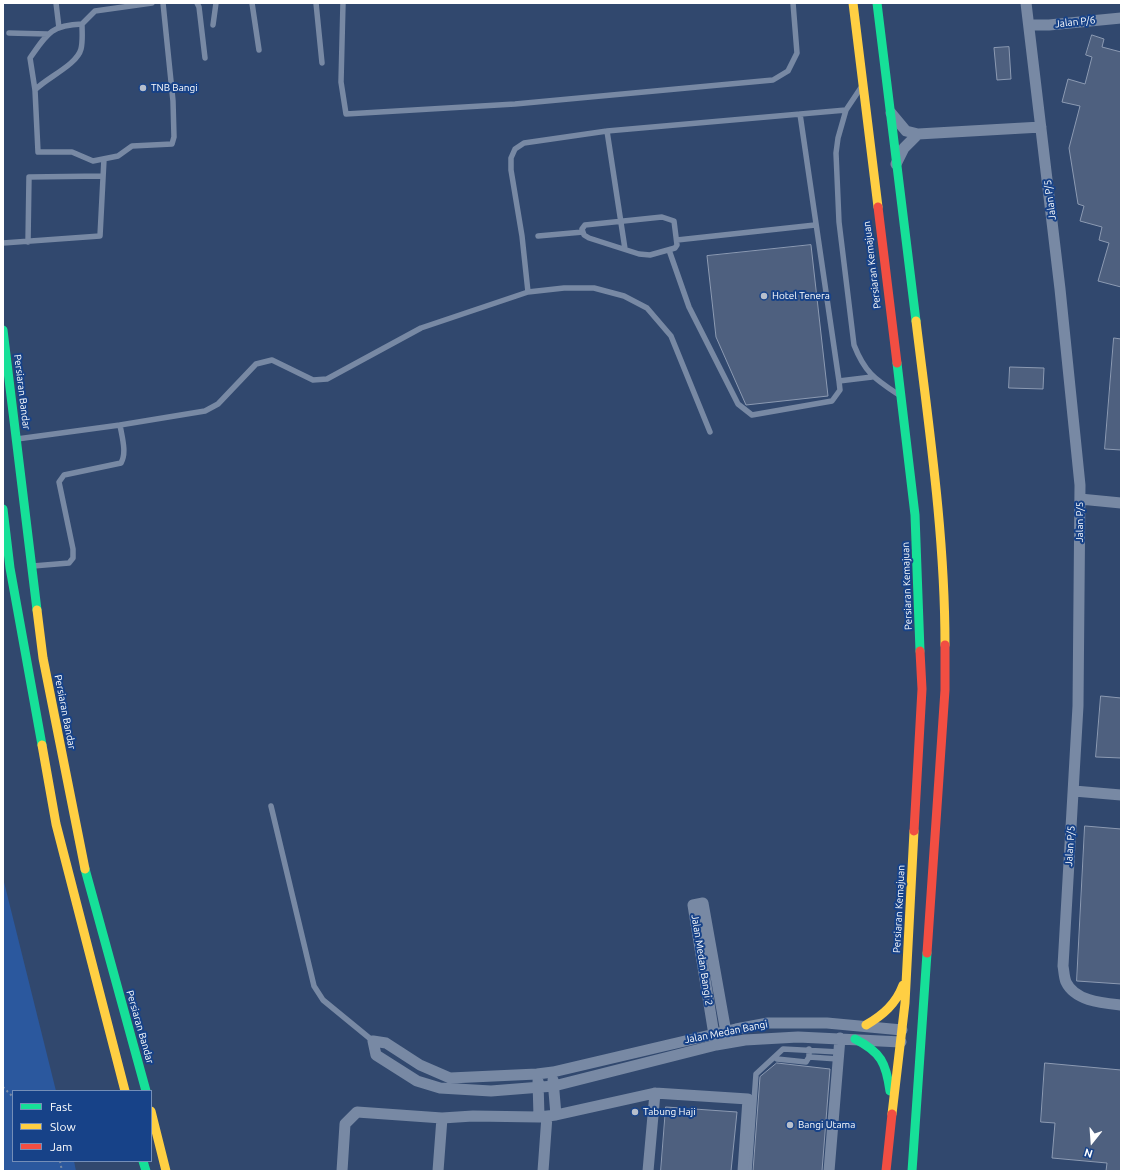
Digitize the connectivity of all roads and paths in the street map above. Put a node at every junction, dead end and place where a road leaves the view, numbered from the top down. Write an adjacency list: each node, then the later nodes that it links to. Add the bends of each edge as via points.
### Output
1 (56, 3): 17 (lane)
2 (152, 3): 14 (lane, via 95,10)
3 (163, 3): 31 (lane, via 172,101 172,144 132,146 118,156)
4 (197, 3): 21 (lane)
5 (216, 3): 15 (lane)
6 (252, 3): 20 (lane)
7 (316, 3): 22 (lane)
8 (343, 3): 9 (lane, via 341,82 346,114 515,104 773,80 788,71 797,53)
9 (793, 3)
10 (853, 3): 23 (main road, Persiaran Kemajuan)
11 (877, 3): 26 (main road)
12 (1026, 3): 16 (street, Jalan P/5)
13 (1121, 18): 16 (street, Jalan P/6)
14 (82, 24): 17 (lane, via 69,24); 24 (lane, via 81,50 63,70 42,82)
15 (213, 25)
16 (1029, 25): 28 (street, Jalan P/5)
17 (59, 28): 19 (lane, via 50,30)
18 (9, 34): 19 (lane)
19 (47, 34): 24 (lane, via 30,58)
20 (259, 50)
21 (205, 58)
22 (322, 63)
23 (863, 84): 25 (lane); 47 (main road, Persiaran Kemajuan)
24 (35, 90): 31 (lane, via 38,152 72,152 93,161)
25 (846, 110): 27 (lane); 45 (lane, via 836,153 839,222 854,345)
26 (891, 113): 30 (street, via 906,131); 32 (main road)
27 (800, 114): 29 (lane); 35 (lane)
28 (1041, 127): 30 (street); 51 (street, Jalan P/5, via 1071,391)
29 (607, 131): 34 (lane); 43 (lane, via 537,140 524,143 515,149 511,158 511,170)
30 (918, 134): 32 (street, via 904,148)
31 (104, 159): 33 (lane)
32 (896, 165): 59 (main road, via 938,502 945,593 945,690)
33 (103, 176): 39 (lane, via 100,236); 39 (lane, via 29,178)
34 (621, 220): 36 (lane, via 586,225); 38 (lane, via 670,218 674,221); 41 (lane)
35 (815, 225): 38 (lane); 46 (lane)
36 (583, 232): 37 (lane); 41 (lane, via 589,238)
37 (538, 236)
38 (677, 240): 42 (lane, via 675,248)
39 (28, 242): 40 (lane)
40 (3, 243)
41 (624, 249): 42 (lane, via 650,255)
42 (669, 250): 46 (lane, via 689,307 738,404 752,415 832,401 840,390)
43 (528, 292): 48 (lane, via 421,328 327,379 313,380 272,360 256,364 218,404 205,411); 49 (lane, via 594,288 624,296 647,308 671,336)
44 (3, 330): 50 (main road, Persiaran Bandar)
45 (872, 377): 46 (lane); 47 (lane)
46 (839, 381)
47 (899, 395): 60 (main road, Persiaran Kemajuan, via 914,515 922,689)
48 (120, 426): 50 (lane); 54 (lane, via 124,452 121,463 60,478 73,558 69,563)
49 (710, 432)
50 (17, 439): 54 (main road, Persiaran Bandar)
51 (1080, 499): 52 (street); 56 (street, Jalan P/5, via 1079,698)
52 (1121, 503)
53 (3, 509): 55 (main road)
54 (30, 567): 81 (main road, Persiaran Bandar, via 42,658 82,854)
55 (7, 568): 80 (main road, via 56,824)
56 (1074, 791): 57 (street); 61 (street, Jalan P/5, via 1064,974 1066,982 1076,993 1093,1001)
57 (1121, 795)
58 (272, 806): 68 (lane, via 314,986 323,1000)
59 (931, 906): 67 (main road, via 922,936 914,1024); 88 (main road)
60 (907, 974): 62 (main road, via 900,994 888,1011); 67 (main road, Persiaran Kemajuan)
61 (1121, 1005)
62 (866, 1026): 63 (street, Jalan Medan Bangi, via 768,1023); 67 (street, Jalan Medan Bangi)
63 (720, 1032): 63 (street, Jalan Medan Bangi 2, via 703,903 693,905); 69 (street, Jalan Medan Bangi 2); 70 (street, Jalan Medan Bangi 2); 75 (street, Jalan Medan Bangi)
64 (815, 1038): 65 (street, Jalan Medan Bangi); 69 (street, Jalan Medan Bangi, via 768,1038); 71 (lane)
65 (840, 1038): 66 (street, Jalan Medan Bangi); 72 (street)
66 (855, 1039): 67 (street, Jalan Medan Bangi); 84 (main road, via 877,1052 884,1061)
67 (907, 1040): 84 (main road, Persiaran Kemajuan); 88 (main road, via 912,1060 908,1114)
68 (373, 1041): 76 (street, Jalan Medan Bangi, via 386,1043 420,1065 450,1078); 79 (street, Jalan Medan Bangi, via 376,1056 417,1081 440,1088 491,1091)
69 (728, 1043): 70 (street, Jalan Medan Bangi)
70 (716, 1045): 77 (street, Jalan Medan Bangi)
71 (812, 1049): 72 (lane); 73 (lane, via 783,1048); 74 (lane)
72 (838, 1055): 74 (lane); 96 (street)
73 (775, 1057): 74 (lane, via 806,1062); 95 (lane, via 756,1074)
74 (809, 1057)
75 (553, 1072): 76 (street, Jalan Medan Bangi); 77 (street)
76 (538, 1074): 79 (street)
77 (554, 1086): 79 (street, Jalan Medan Bangi); 86 (street)
78 (3, 1087): 83 (path)
79 (538, 1088): 86 (street)
80 (125, 1090)
81 (146, 1090)
82 (655, 1093): 86 (street); 93 (street); 94 (street, via 748,1099)
83 (12, 1096)
84 (893, 1112): 97 (main road, Persiaran Kemajuan)
85 (152, 1115): 89 (main road)
86 (547, 1116): 87 (street); 92 (street)
87 (442, 1118): 90 (street, via 357,1112 345,1124); 91 (street)
88 (915, 1134): 98 (main road)
89 (166, 1169)
90 (342, 1171)
91 (438, 1171)
92 (543, 1171)
93 (648, 1171)
94 (743, 1171)
95 (749, 1171)
96 (829, 1171)
97 (886, 1171)
98 (912, 1171)

